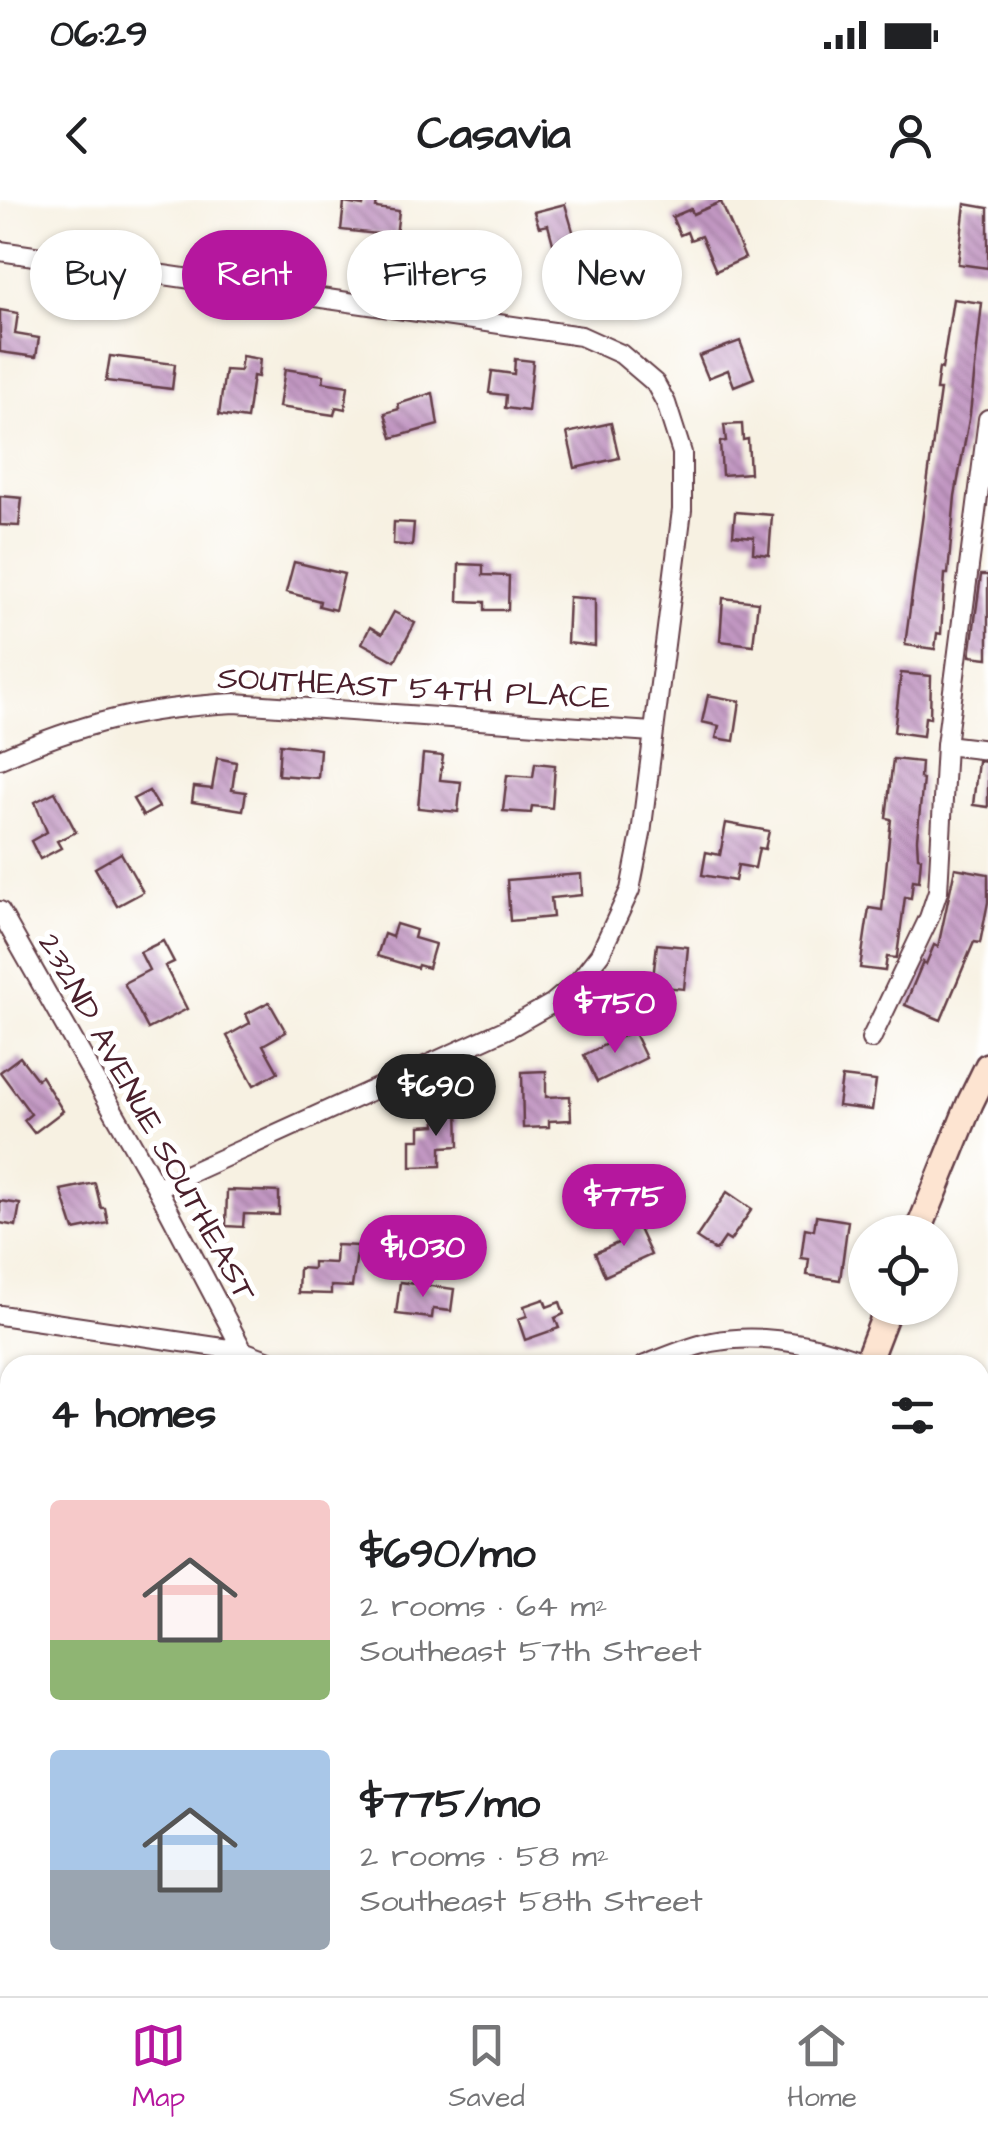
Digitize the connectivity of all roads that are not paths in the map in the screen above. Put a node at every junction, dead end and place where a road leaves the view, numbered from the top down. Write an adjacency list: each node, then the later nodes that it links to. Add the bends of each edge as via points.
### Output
1 (0, 251): 4 (street, via 581,336 621,354 655,383 678,433 684,479)
2 (988, 419): 3 (street)
3 (978, 554): 5 (street)
4 (652, 732): 7 (street, SOUTHEAST 54TH PLACE, via 235,703 102,720); 11 (street, via 630,890 600,954 578,982 509,1028)
5 (946, 745): 6 (street); 9 (street, via 934,906)
6 (988, 750)
7 (0, 759)
8 (0, 912): 11 (street, 232ND AVENUE SOUTHEAST)
9 (870, 1039)
10 (988, 1066): 12 (main road)
11 (157, 1188): 15 (street, 232ND AVENUE SOUTHEAST)
12 (925, 1215)
13 (0, 1315): 15 (street)
14 (881, 1325): 19 (main road)
15 (242, 1352): 16 (street)
16 (251, 1355)
17 (673, 1355): 18 (street, via 743,1339)
18 (844, 1355)
19 (870, 1355)

